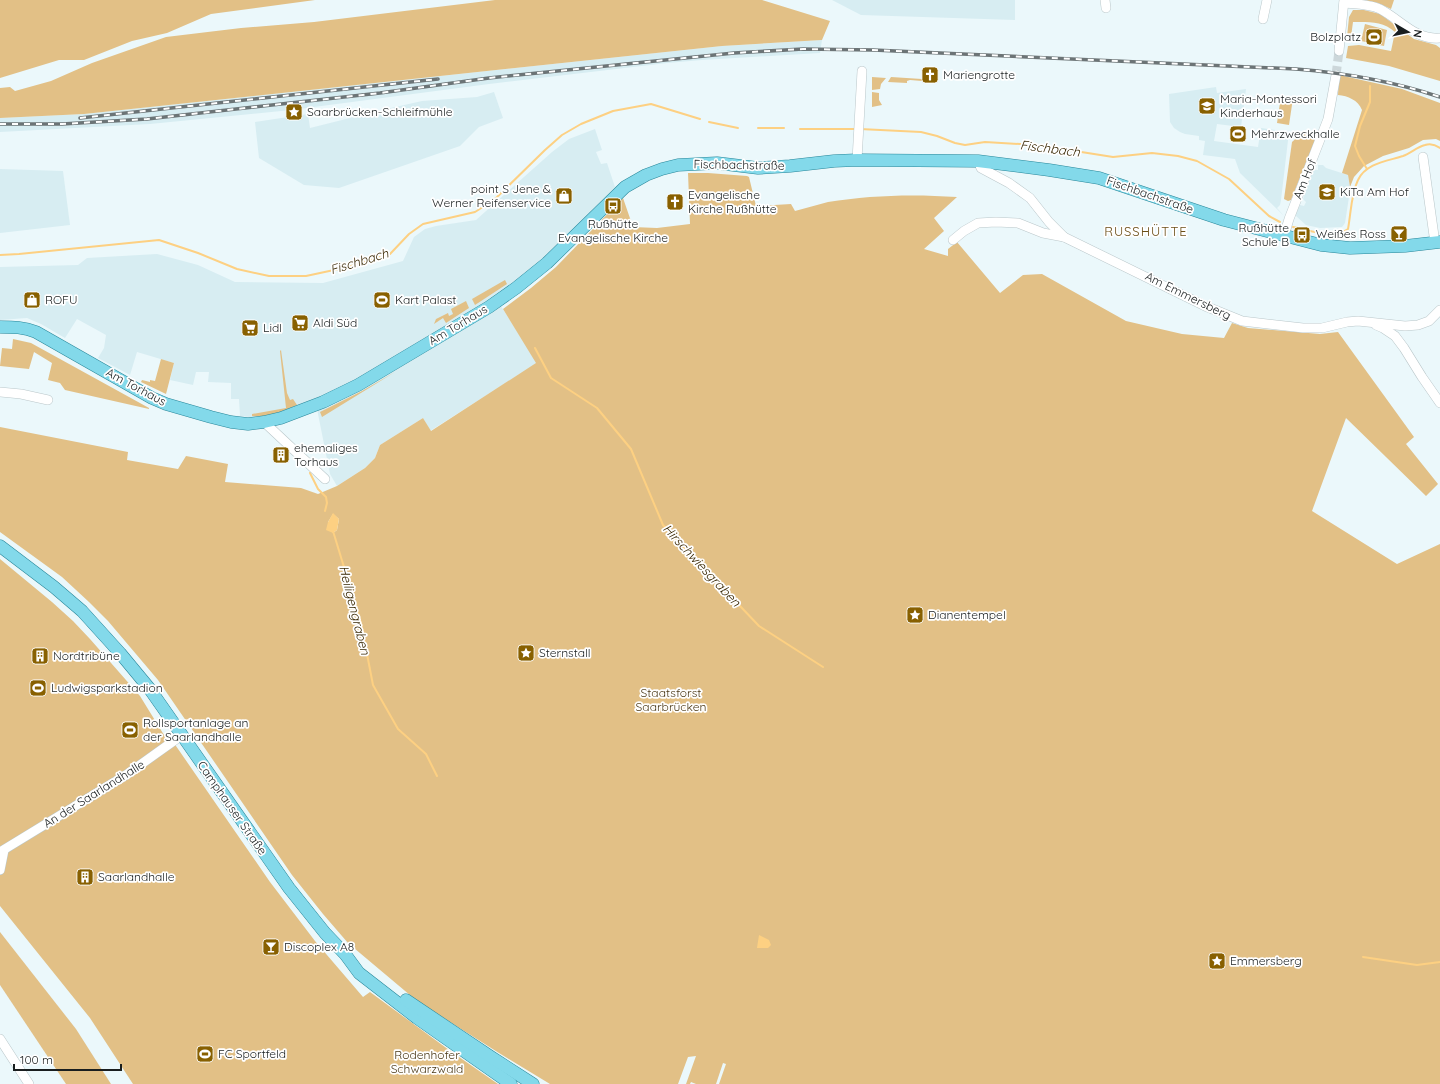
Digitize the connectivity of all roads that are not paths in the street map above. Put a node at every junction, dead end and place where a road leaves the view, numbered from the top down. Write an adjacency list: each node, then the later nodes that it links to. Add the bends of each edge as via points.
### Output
1 (1267, 0): 3 (street)
2 (1344, 2): 4 (street, via 1378,8 1417,34); 5 (street)
3 (1263, 19)
4 (1440, 38)
5 (1339, 51)
6 (862, 71): 9 (street)
7 (1336, 75): 12 (street, Am Hof, via 1328,119)
8 (1423, 157): 15 (street)
9 (857, 160): 10 (main road, Fischbachstraße); 11 (main road, Fischbachstraße, via 758,168 717,163 678,165 646,175)
10 (978, 161): 12 (main road, Fischbachstraße, via 1099,178 1224,220); 13 (street, Am Emmersberg, via 981,168 1030,198)
11 (625, 187): 22 (main road, Am Torhaus, via 547,263 489,307 358,385 290,415)
12 (1285, 232): 15 (main road, Fischbachstraße, via 1321,245 1344,248)
13 (1064, 237): 14 (street, Am Emmersberg, via 1043,233 1018,223 984,222 972,225); 17 (street, Am Emmersberg, via 1242,322 1322,328 1347,322)
14 (953, 240)
15 (1437, 243)
16 (1440, 310): 17 (street, Am Emmersberg, via 1429,321 1418,325)
17 (1367, 322): 21 (street, Am Emmersberg, via 1395,336)
18 (0, 327): 22 (main road, Am Torhaus, via 16,327 36,332 166,404 231,422)
19 (0, 392): 20 (street)
20 (48, 400)
21 (1440, 403)
22 (264, 422): 23 (street)
23 (325, 479)
24 (0, 546): 25 (main road, Camphauser Straße, via 54,587 99,629 149,688)
25 (182, 735): 26 (street, An der Saarlandhalle, via 126,775); 28 (main road, Camphauser Straße, via 289,888)
26 (2, 851): 27 (street, An der Saarlandhalle)
27 (0, 870)
28 (345, 954): 31 (main road, Camphauser Straße, via 358,973); 32 (main road, Camphauser Straße, via 407,1001)
29 (0, 1039): 30 (street)
30 (29, 1084)
31 (511, 1084)
32 (533, 1084)

